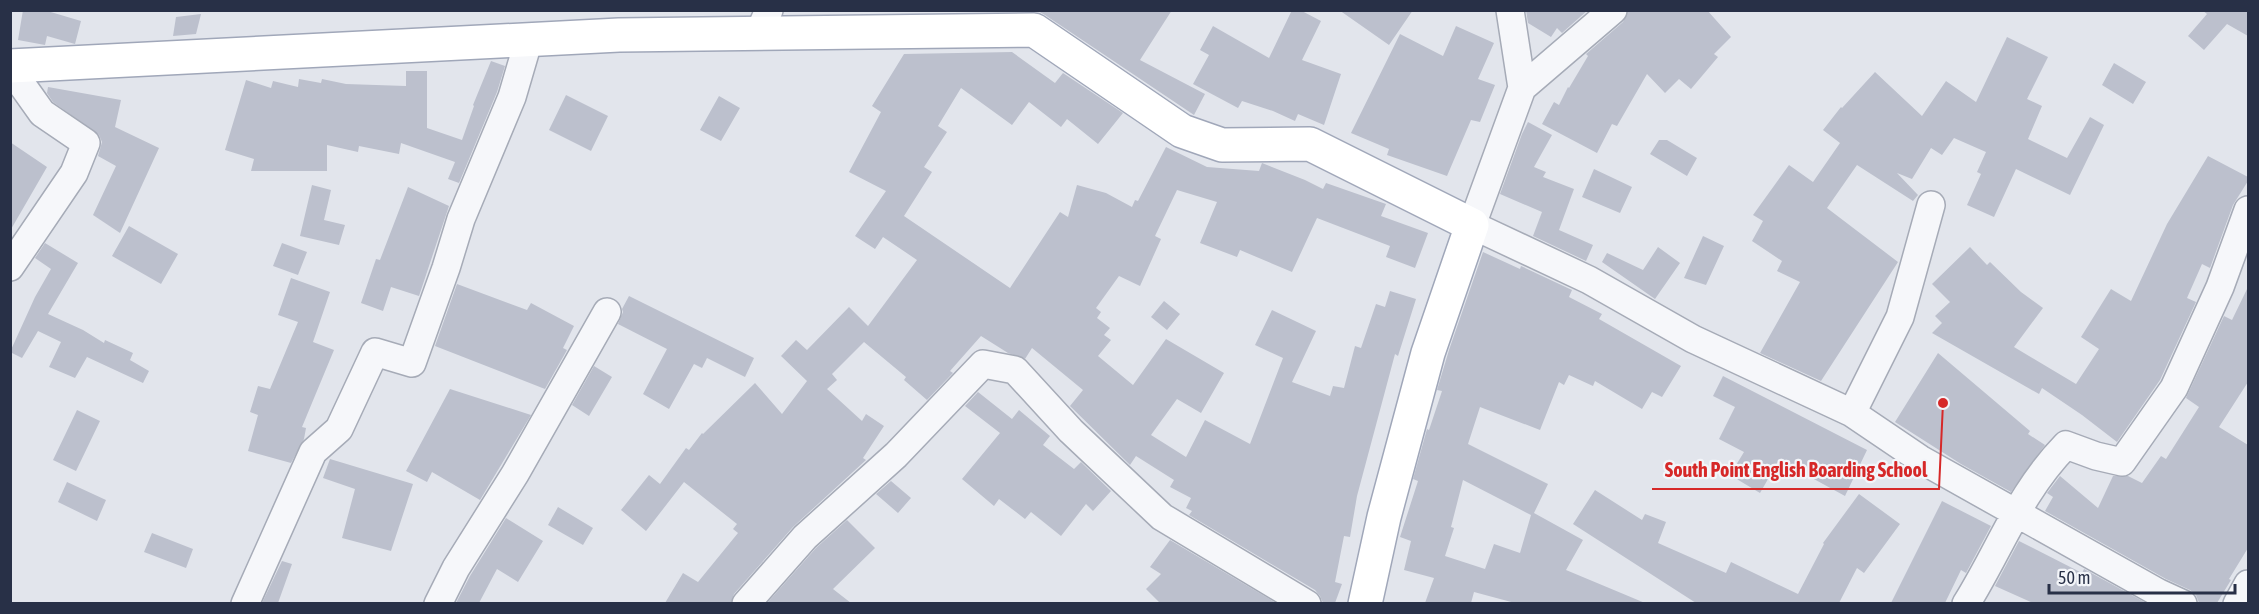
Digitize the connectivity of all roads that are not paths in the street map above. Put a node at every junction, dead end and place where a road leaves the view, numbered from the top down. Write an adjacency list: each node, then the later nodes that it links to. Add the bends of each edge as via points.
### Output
1 (1510, 10): 7 (street)
2 (1612, 10): 7 (street)
3 (1029, 20): 4 (main road); 10 (main road, via 1182,131 1222,145 1310,144)
4 (764, 22): 5 (main road)
5 (529, 39): 6 (main road); 16 (street, via 512,97 461,219 412,363 375,352 339,429 313,452)
6 (10, 67): 11 (street, via 42,112 86,143 74,173)
7 (1522, 88): 10 (street)
8 (1931, 205): 13 (street, via 1900,317)
9 (2248, 210): 14 (street, via 2220,286 2174,388 2122,462 2066,445)
10 (1472, 225): 13 (street, via 1589,280 1693,339); 20 (main road, via 1428,352)
11 (10, 267)
12 (607, 312): 17 (street)
13 (1852, 413): 14 (street, via 1920,459)
14 (2016, 511): 21 (street); 22 (street)
15 (2248, 584): 23 (street)
16 (245, 603)
17 (438, 603)
18 (747, 603): 19 (street, via 805,537 896,455 983,364 1015,370 1071,431 1162,517)
19 (1307, 603)
20 (1365, 603)
21 (1966, 603)
22 (2183, 603)
23 (2237, 603)

